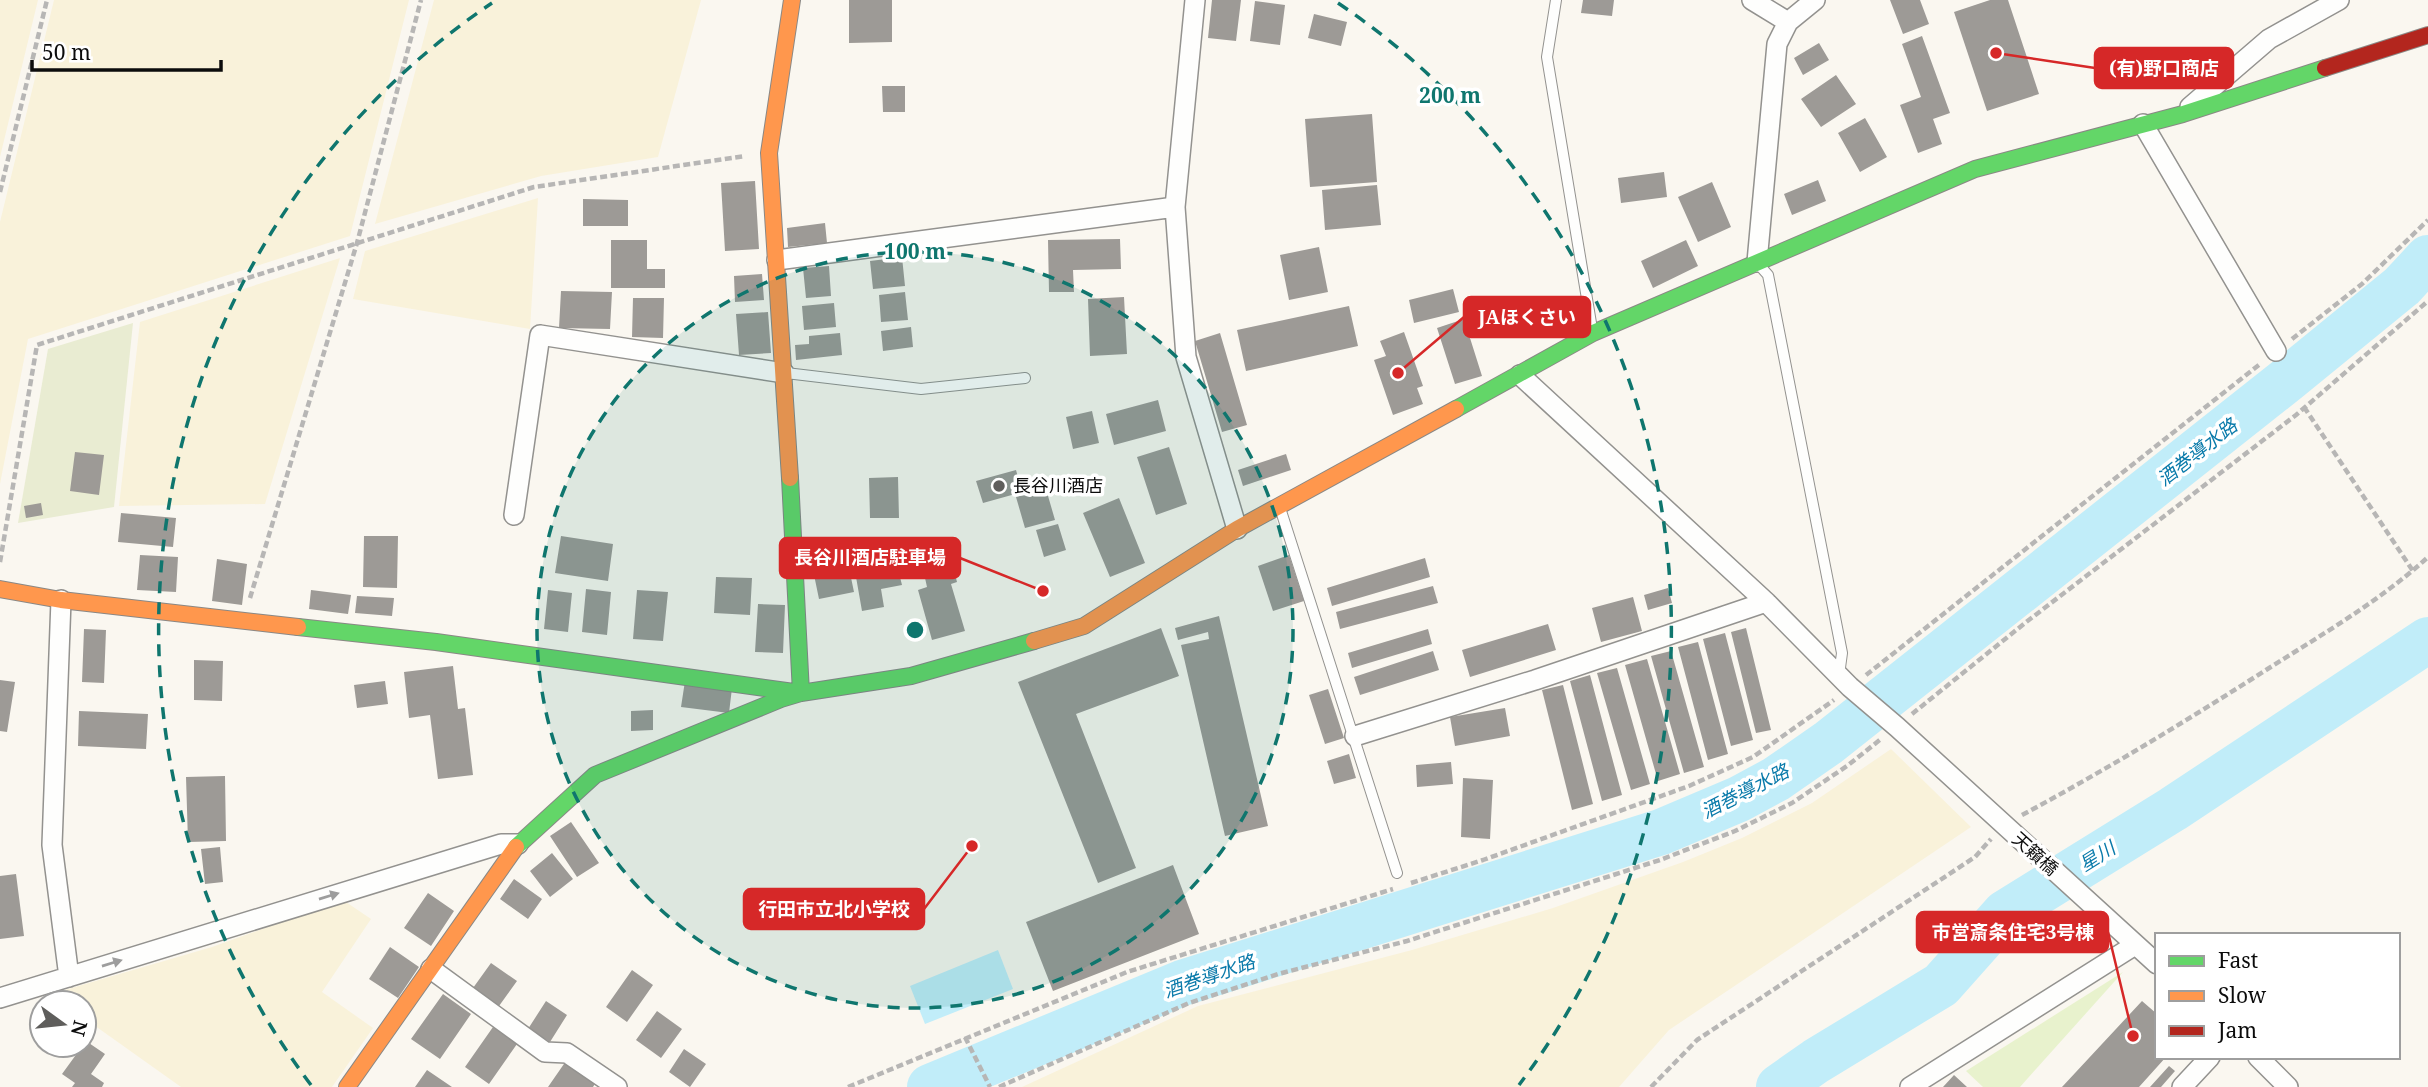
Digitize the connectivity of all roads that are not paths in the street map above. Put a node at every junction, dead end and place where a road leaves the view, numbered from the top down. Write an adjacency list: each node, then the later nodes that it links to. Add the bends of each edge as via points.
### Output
1 (792, 0): 12 (street, via 769,153)
2 (1195, 0): 11 (street)
3 (1556, 0): 14 (lane, via 1548,57)
4 (1752, 0): 7 (street)
5 (1815, 0): 7 (street)
6 (2339, 0): 9 (street, via 2269,39)
7 (1788, 22): 13 (street, via 1777,44)
8 (2428, 35): 9 (street)
9 (2183, 114): 10 (street)
10 (2143, 124): 13 (street, via 1975,169); 15 (street)
11 (1175, 207): 12 (street); 21 (street, via 1185,357)
12 (777, 260): 16 (street)
13 (1757, 262): 14 (street); 25 (lane, via 1768,275)
14 (1593, 333): 17 (street)
15 (2276, 351)
16 (784, 373): 18 (lane, via 921,390); 20 (street, via 540,335); 26 (street)
17 (1520, 375): 19 (street); 24 (street, 天籟橋)
18 (1026, 377)
19 (1279, 508): 21 (street); 27 (lane)
20 (514, 515)
21 (1237, 529): 26 (street, via 1084,626 911,676)
22 (0, 589): 23 (street)
23 (61, 600): 26 (street, via 436,642); 33 (street, via 52,845)
24 (1766, 602): 25 (street, 天籟橋); 27 (street)
25 (1847, 684): 30 (street, 天籟橋)
26 (801, 693): 28 (street, via 595,775)
27 (1355, 736): 29 (lane)
28 (518, 844): 32 (street); 33 (street, one-way to 28, via 501,844)
29 (1397, 873)
30 (2132, 942): 31 (street, 天籟橋); 39 (street)
31 (2155, 962)
32 (431, 970): 37 (street); 38 (street, via 545,1052 567,1053)
33 (69, 977): 34 (street)
34 (0, 998)
35 (2208, 1059): 40 (street)
36 (2260, 1059): 41 (street)
37 (347, 1087)
38 (617, 1087)
39 (1910, 1087)
40 (2182, 1087)
41 (2288, 1087)

